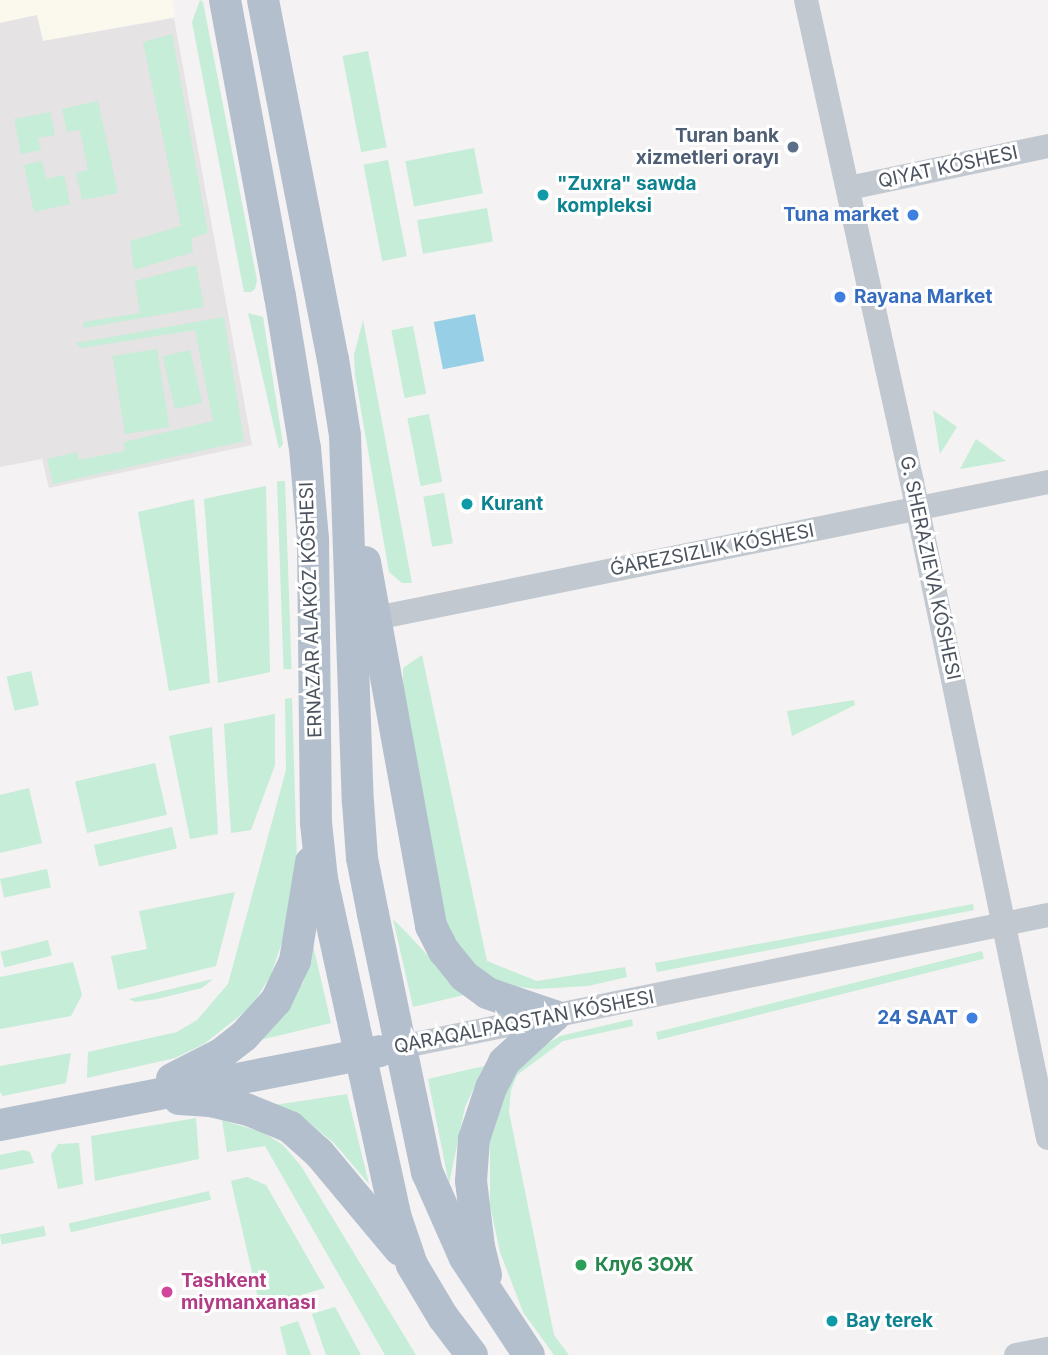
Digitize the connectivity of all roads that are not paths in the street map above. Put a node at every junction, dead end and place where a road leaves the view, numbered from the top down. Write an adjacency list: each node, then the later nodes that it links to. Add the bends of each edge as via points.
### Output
1 (225, 0): 5 (main road, ERNAZAR ALAKÓZ KÓSHESI)
2 (263, 0): 4 (main road, ERNAZAR ALAKÓZ KÓSHESI)
3 (806, 0): 7 (street, G. SHERAZIEVA KÓSHESI)
4 (282, 98): 5 (main road); 8 (main road, ERNAZAR ALAKÓZ KÓSHESI, via 333,359)
5 (246, 105): 13 (main road, ERNAZAR ALAKÓZ KÓSHESI, via 305,448 313,540)
6 (1048, 146): 7 (street)
7 (849, 188): 10 (street, G. SHERAZIEVA KÓSHESI)
8 (348, 471): 11 (main road); 12 (main road, ERNAZAR ALAKÓZ KÓSHESI)
9 (1048, 482): 10 (street, ǴAREZSIZLIK KÓSHESI)
10 (918, 509): 11 (street, ǴAREZSIZLIK KÓSHESI); 15 (street, G. SHERAZIEVA KÓSHESI)
11 (376, 618): 12 (street, via 364,629); 16 (main road, via 431,926 444,951 479,987 517,1006)
12 (352, 662): 17 (main road, ERNAZAR ALAKÓZ KÓSHESI, via 362,858)
13 (316, 823): 18 (main road, ERNAZAR ALAKÓZ KÓSHESI, via 322,879); 19 (main road, via 295,961 276,1001 222,1054)
14 (1048, 915): 15 (street, QARAQALPAQSTAN KÓSHESI)
15 (1003, 925): 16 (street, QARAQALPAQSTAN KÓSHESI); 21 (street, G. SHERAZIEVA KÓSHESI)
16 (554, 1016): 17 (street, QARAQALPAQSTAN KÓSHESI); 23 (main road, via 504,1062 474,1139 474,1212)
17 (400, 1047): 18 (main road, QARAQALPAQSTAN KÓSHESI); 23 (main road, ERNAZAR ALAKÓZ KÓSHESI, via 427,1172 447,1223)
18 (359, 1055): 19 (main road, QARAQALPAQSTAN KÓSHESI); 22 (main road, ERNAZAR ALAKÓZ KÓSHESI, via 387,1186)
19 (139, 1096): 20 (main road, QARAQALPAQSTAN KÓSHESI); 22 (main road, via 210,1101 246,1109 290,1127 346,1184)
20 (0, 1125)
21 (1048, 1138)
22 (412, 1265): 25 (main road)
23 (495, 1306): 26 (main road)
24 (1048, 1349): 27 (street)
25 (472, 1355)
26 (529, 1355)
27 (1016, 1355)

